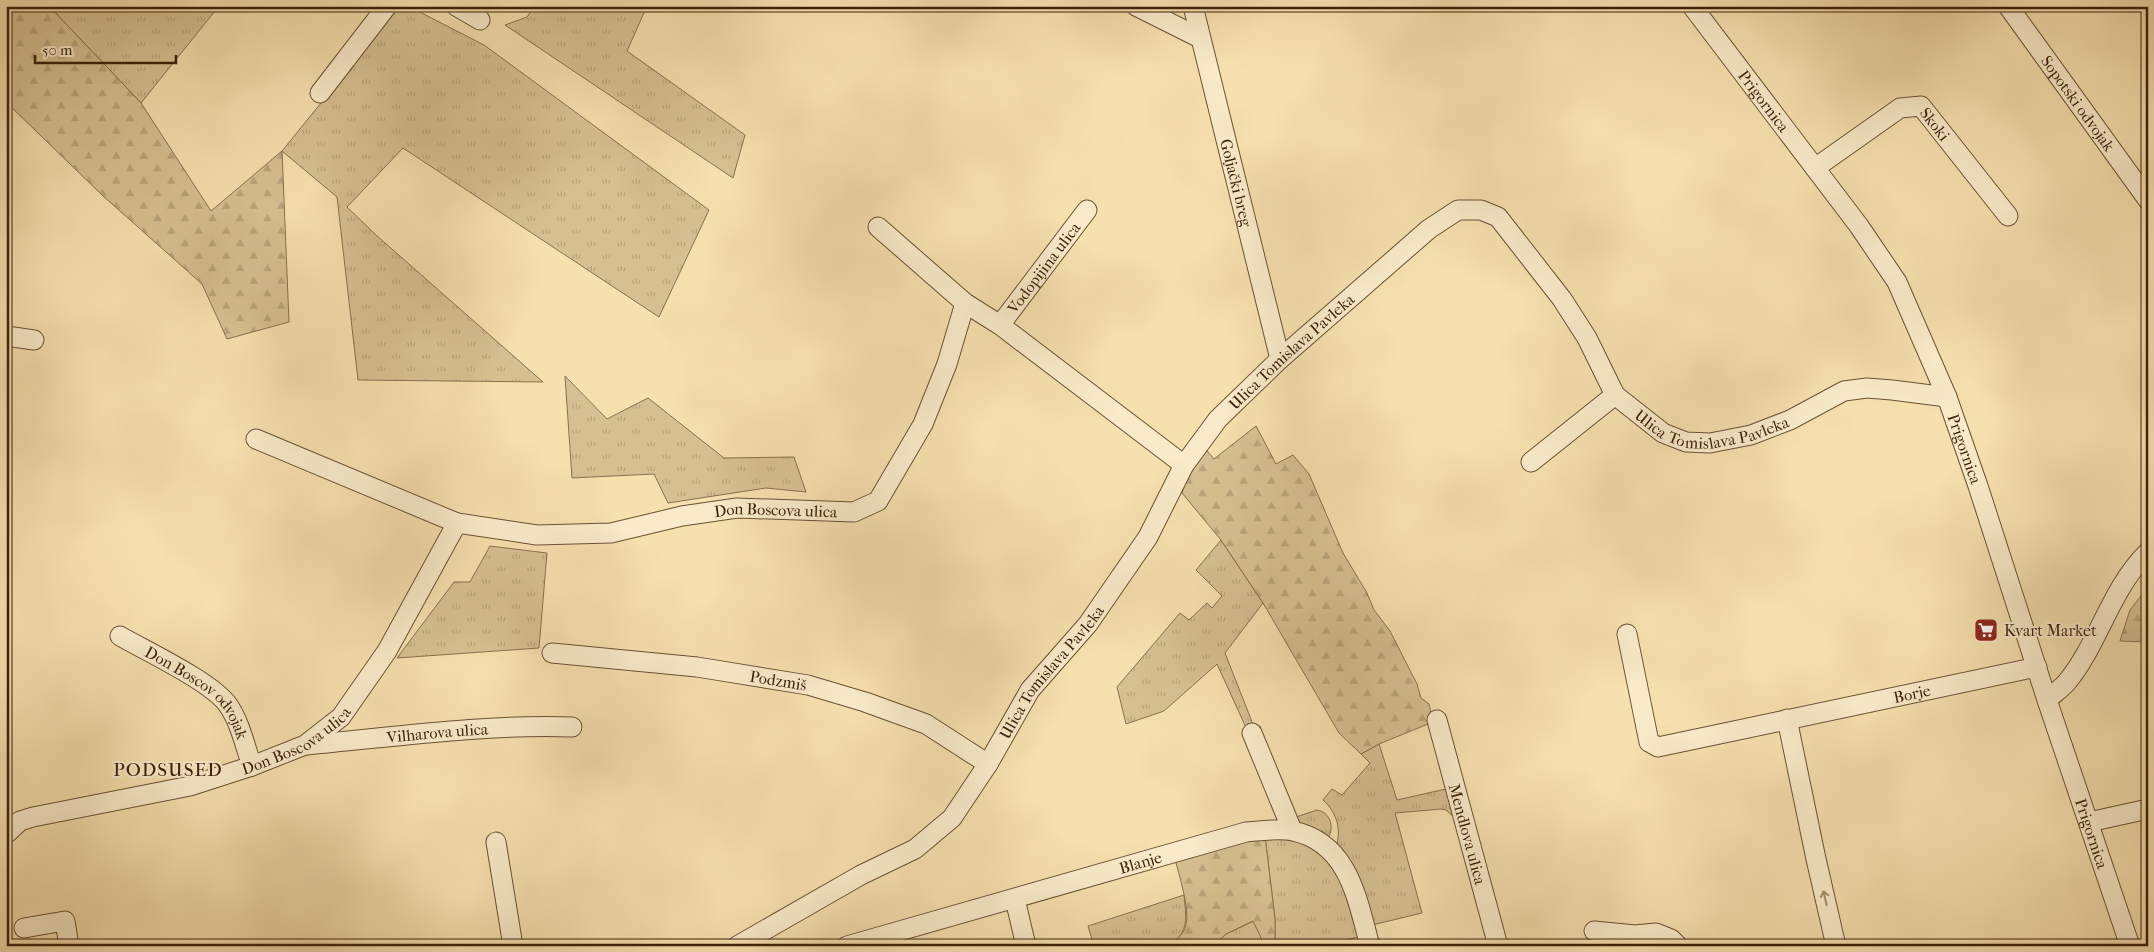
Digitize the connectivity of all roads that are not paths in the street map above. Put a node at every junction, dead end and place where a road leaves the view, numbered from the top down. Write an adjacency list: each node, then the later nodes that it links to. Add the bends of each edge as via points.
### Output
1 (387, 6): 9 (street)
2 (456, 6): 7 (street)
3 (1136, 6): 8 (street)
4 (1193, 6): 8 (street, Goljački breg)
5 (1692, 6): 10 (street, Prigornica)
6 (2008, 6): 11 (street, Sopotski odvojak)
7 (480, 20)
8 (1200, 38): 19 (street, Goljački breg)
9 (320, 93)
10 (1815, 168): 13 (street, Skoki, via 1900,108 1922,106); 21 (street, Prigornica, via 1897,282)
11 (2148, 200)
12 (1087, 210): 16 (street, Vodopijina ulica)
13 (2008, 216)
14 (878, 227): 15 (street)
15 (966, 303): 16 (street); 25 (street, Don Boscova ulica, via 947,364 923,424 878,501 854,512 737,508 682,516 611,533 575,535 537,535)
16 (1000, 325): 24 (street)
17 (6, 336): 18 (street)
18 (34, 340)
19 (1280, 359): 20 (street, Ulica Tomislava Pavleka, via 1429,229 1458,210 1481,210 1498,217 1562,299 1587,338); 24 (street, Ulica Tomislava Pavleka, via 1218,419)
20 (1615, 395): 21 (street, Ulica Tomislava Pavleka, via 1663,433 1686,442 1710,443 1751,435 1790,420 1844,391 1867,388); 23 (street)
21 (1947, 397): 30 (street, Prigornica)
22 (256, 439): 25 (street, Don Boscova ulica)
23 (1531, 462)
24 (1184, 465): 37 (street, Ulica Tomislava Pavleka, via 1148,536 1088,624 1030,690)
25 (457, 523): 36 (street, Don Boscova ulica, via 387,651 341,717)
26 (2148, 552): 31 (street, via 2116,597 2086,654 2066,683)
27 (1627, 634): 32 (street, Borje, via 1649,742 1658,747)
28 (120, 636): 38 (street, Don Boscov odvojak, via 219,695 228,706)
29 (552, 653): 37 (street, Podzmiš, via 697,667 808,684 926,724)
30 (2036, 667): 31 (street, Prigornica); 32 (street, Borje)
31 (2047, 700): 40 (street, Prigornica)
32 (1787, 718): 55 (street, one-way to 32)
33 (1437, 720): 53 (street, Mendlova ulica)
34 (572, 727): 36 (street, Vilharova ulica, via 538,726)
35 (1252, 733): 41 (street)
36 (305, 746): 38 (street, Don Boscova ulica)
37 (988, 764): 49 (street, Ulica Tomislava Pavleka, via 952,818 915,849 861,874)
38 (252, 766): 42 (street, Don Boscova ulica, via 190,786 33,817 20,821)
39 (2148, 809): 40 (street)
40 (2090, 822): 56 (street, Prigornica)
41 (1292, 830): 44 (street, Blanje, via 1246,832); 52 (street, Blanje, via 1315,839 1338,857 1354,885)
42 (6, 834)
43 (496, 842): 48 (street)
44 (1015, 899): 50 (street, Blanje); 51 (street)
45 (24, 928): 47 (street, via 66,921)
46 (1594, 931): 54 (street, via 1635,935 1656,933)
47 (69, 946)
48 (513, 946)
49 (737, 946)
50 (847, 946)
51 (1026, 946)
52 (1370, 946)
53 (1498, 946)
54 (1678, 946)
55 (1836, 946)
56 (2130, 946)

